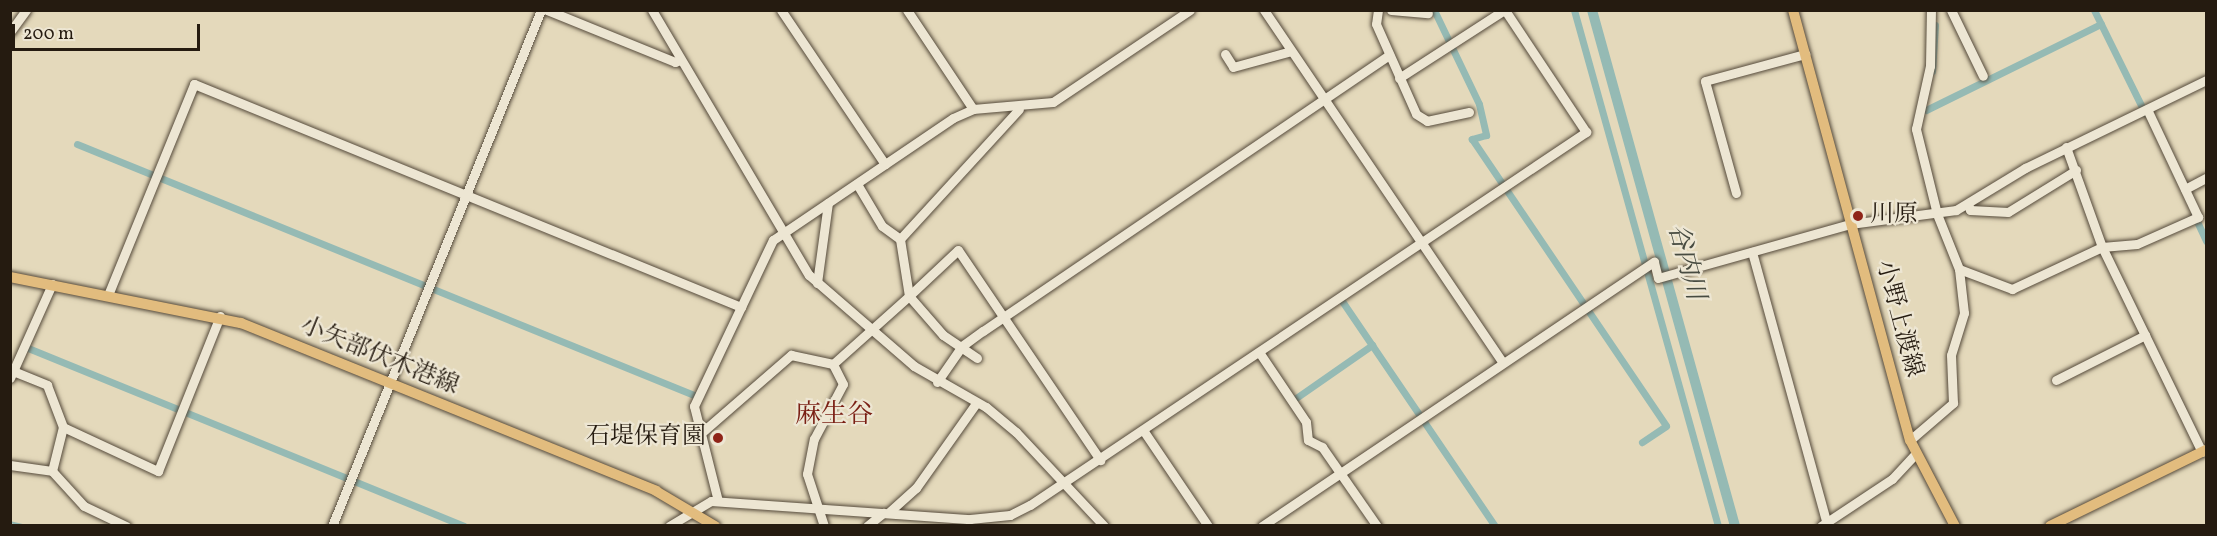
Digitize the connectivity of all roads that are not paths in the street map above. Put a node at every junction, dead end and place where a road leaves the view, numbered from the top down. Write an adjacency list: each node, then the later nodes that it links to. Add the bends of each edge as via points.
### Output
1 (26, 10): 16 (street)
2 (541, 10): 37 (street)
3 (547, 10): 21 (street, via 675,62)
4 (652, 10): 21 (street)
5 (781, 10): 31 (street)
6 (907, 10): 26 (street)
7 (1190, 10): 27 (street, via 1061,97)
8 (1264, 10): 17 (street)
9 (1378, 10): 20 (street, via 1376,24)
10 (1391, 10): 15 (street)
11 (1504, 10): 23 (street); 44 (street, via 1586,132)
12 (1793, 10): 19 (main road, 小野上渡線)
13 (1931, 10): 40 (street, via 1931,57 1916,129)
14 (1951, 10): 22 (street)
15 (1428, 13)
16 (10, 32)
17 (1291, 51): 18 (street, via 1233,67); 25 (street)
18 (1225, 54)
19 (1805, 54): 36 (street, via 1705,81); 41 (main road, 小野上渡線)
20 (1389, 56): 23 (street); 25 (street)
21 (680, 60): 42 (street)
22 (1983, 76)
23 (1399, 78): 29 (street, via 1421,119)
24 (2206, 80): 28 (street)
25 (1325, 100): 44 (street); 55 (street)
26 (973, 109): 27 (street); 31 (street)
27 (1019, 109): 43 (street)
28 (2146, 109): 30 (street); 35 (street)
29 (1469, 112)
30 (2066, 147): 32 (street); 39 (street)
31 (885, 164): 34 (street)
32 (2076, 170): 39 (street, via 2008,212 1971,210); 45 (street)
33 (2206, 178): 35 (street)
34 (857, 184): 38 (street); 43 (street, via 882,226)
35 (2185, 189): 45 (street, via 2198,217 2137,244)
36 (1736, 193)
37 (465, 195): 51 (street, via 194,84); 53 (street); 66 (street)
38 (828, 203): 42 (street); 49 (street)
39 (1968, 204): 40 (street)
40 (1937, 214): 41 (street); 47 (street)
41 (1850, 224): 46 (street); 71 (main road, 小野上渡線)
42 (781, 234): 49 (street); 53 (street)
43 (900, 239): 52 (street)
44 (1422, 242): 59 (street); 61 (street)
45 (2102, 247): 47 (street, via 2012,290); 57 (street)
46 (1752, 252): 61 (street, via 1664,276 1654,262); 83 (street)
47 (1959, 269): 71 (street, via 1964,313 1951,355 1953,403)
48 (10, 277): 50 (main road, 小矢部伏木港線)
49 (817, 283): 56 (street)
50 (52, 284): 51 (main road, 小矢部伏木港線); 63 (street)
51 (108, 295): 54 (main road, 小矢部伏木港線)
52 (909, 296): 55 (street, via 958,250); 56 (street); 58 (street, via 943,335)
53 (741, 307): 70 (street, via 694,406)
54 (220, 316): 66 (main road, 小矢部伏木港線); 68 (street, via 158,471)
55 (1004, 316): 58 (street); 74 (street)
56 (870, 330): 62 (street); 65 (street)
57 (2145, 335): 64 (street); 72 (street)
58 (962, 346): 60 (street); 65 (street)
59 (1259, 352): 69 (street); 77 (street, via 1306,422 1308,440 1322,447)
60 (977, 358)
61 (1503, 363): 77 (street)
62 (833, 364): 70 (street, via 791,355); 80 (street, via 843,384 814,439 807,474)
63 (12, 375): 68 (street, via 47,385)
64 (2056, 380)
65 (937, 382): 67 (street)
66 (390, 384): 81 (main road, 小矢部伏木港線); 85 (street)
67 (977, 402): 78 (street); 82 (street, via 916,488)
68 (63, 427): 76 (street)
69 (1143, 430): 74 (street); 91 (street)
70 (700, 434): 79 (street)
71 (1910, 440): 73 (main road, 小野上渡線)
72 (2204, 451): 95 (main road)
73 (1915, 454): 83 (street, via 1892,479); 94 (main road, 小野上渡線)
74 (1100, 460): 78 (street)
75 (10, 465): 76 (street)
76 (52, 471): 84 (street, via 84,506)
77 (1341, 473): 92 (street); 93 (street)
78 (1066, 482): 82 (street, via 1002,517); 90 (street)
79 (718, 501): 80 (street); 81 (street)
80 (817, 507): 82 (street); 88 (street)
81 (694, 511): 86 (street); 87 (main road, 小矢部伏木港線)
82 (885, 513): 89 (street)
83 (1823, 523)
84 (126, 525)
85 (332, 525)
86 (669, 525)
87 (715, 525)
88 (824, 525)
89 (867, 525)
90 (1104, 525)
91 (1208, 525)
92 (1262, 525)
93 (1377, 525)
94 (1955, 525)
95 (2050, 525)

